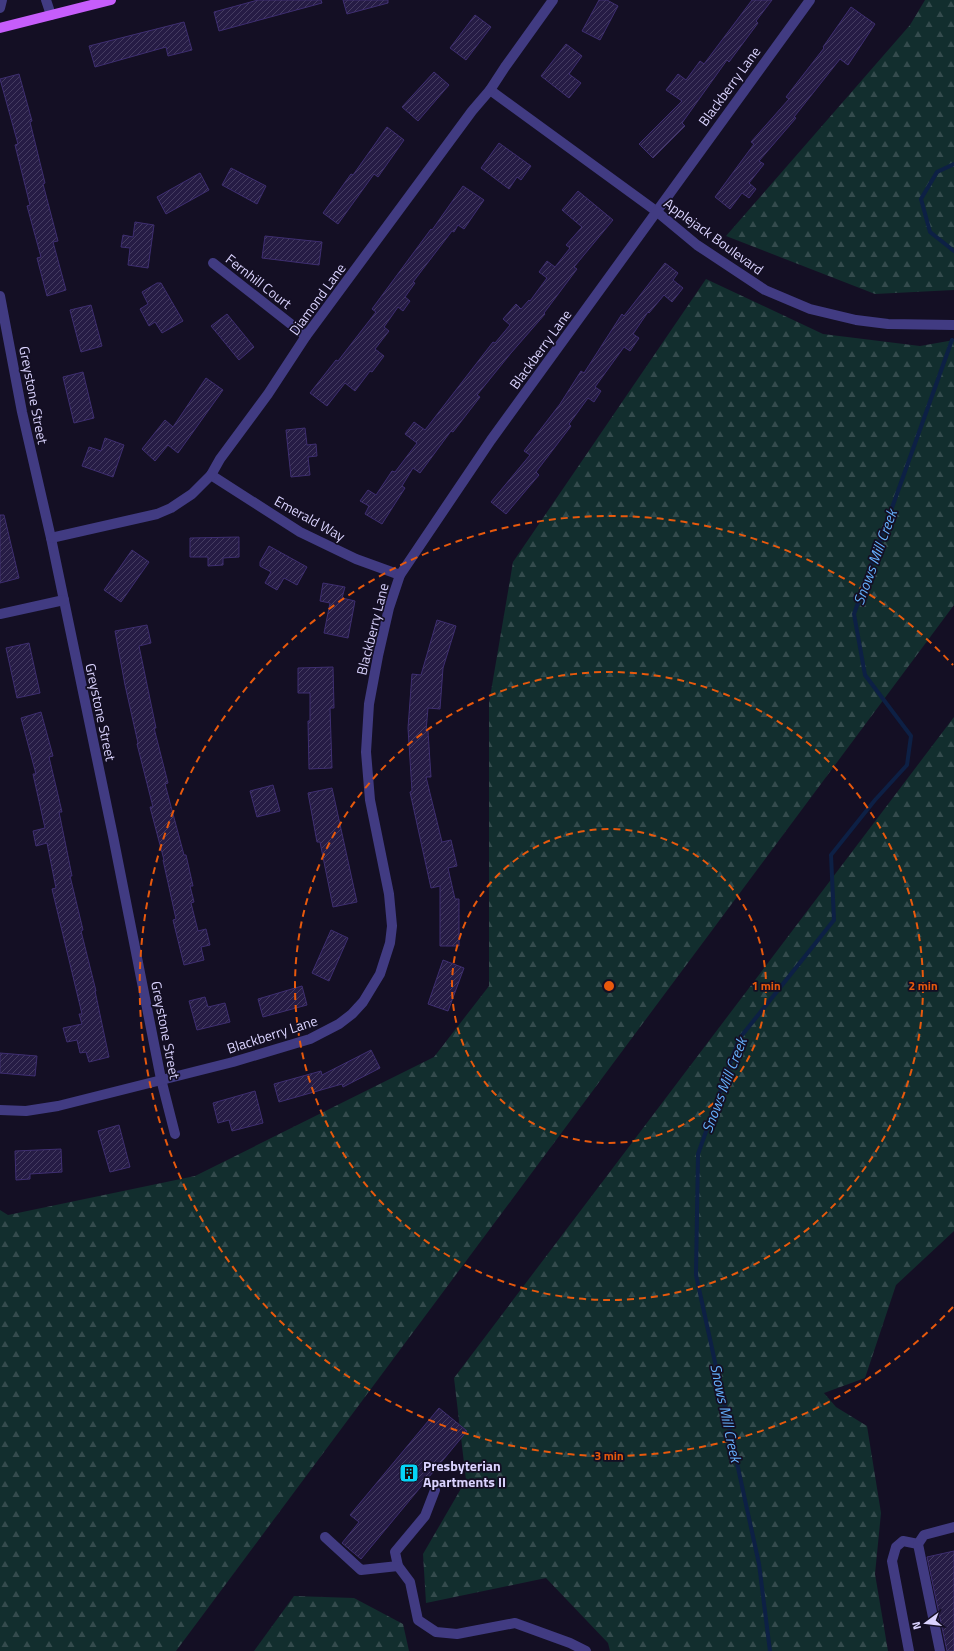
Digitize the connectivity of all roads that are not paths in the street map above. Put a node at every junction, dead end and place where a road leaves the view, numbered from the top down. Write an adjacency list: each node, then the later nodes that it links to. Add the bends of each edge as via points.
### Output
1 (2, 0): 6 (street)
2 (46, 0): 7 (street)
3 (111, 0): 7 (main road)
4 (553, 0): 9 (street, Diamond Lane)
5 (810, 0): 10 (street, Blackberry Lane)
6 (0, 8)
7 (51, 15): 8 (main road)
8 (0, 28)
9 (490, 90): 10 (street, Applejack Boulevard); 14 (street, Diamond Lane, via 472,110)
10 (656, 211): 13 (street, Applejack Boulevard, via 697,245 765,290 810,309 856,320 888,324); 17 (street, Blackberry Lane, via 491,440)
11 (213, 263): 14 (street, Fernhill Court)
12 (0, 296): 16 (street, Greystone Street, via 22,412)
13 (954, 325)
14 (306, 336): 15 (street, Diamond Lane)
15 (211, 475): 16 (street, Diamond Lane, via 192,494 157,514); 17 (street, Emerald Way, via 300,532 356,560)
16 (51, 538): 18 (street, Greystone Street)
17 (400, 575): 20 (street, Blackberry Lane, via 378,656 369,704 366,752 370,800 391,910 390,943 380,974 363,1002 352,1014 325,1032 310,1039 233,1062)
18 (64, 600): 19 (street); 20 (street, Greystone Street)
19 (0, 614)
20 (161, 1079): 21 (street, Blackberry Lane, via 58,1106 26,1111); 22 (street, Greystone Street)
21 (0, 1110)
22 (175, 1134)
23 (435, 1490): 27 (street, via 425,1516 395,1552)
24 (954, 1527): 26 (street, via 924,1535)
25 (325, 1537): 27 (street, via 361,1570)
26 (918, 1544): 29 (street, via 903,1541 896,1547 892,1560); 30 (street)
27 (398, 1566): 28 (street, via 410,1582 418,1620 436,1632 457,1634 515,1623)
28 (586, 1651)
29 (909, 1651)
30 (940, 1651)

